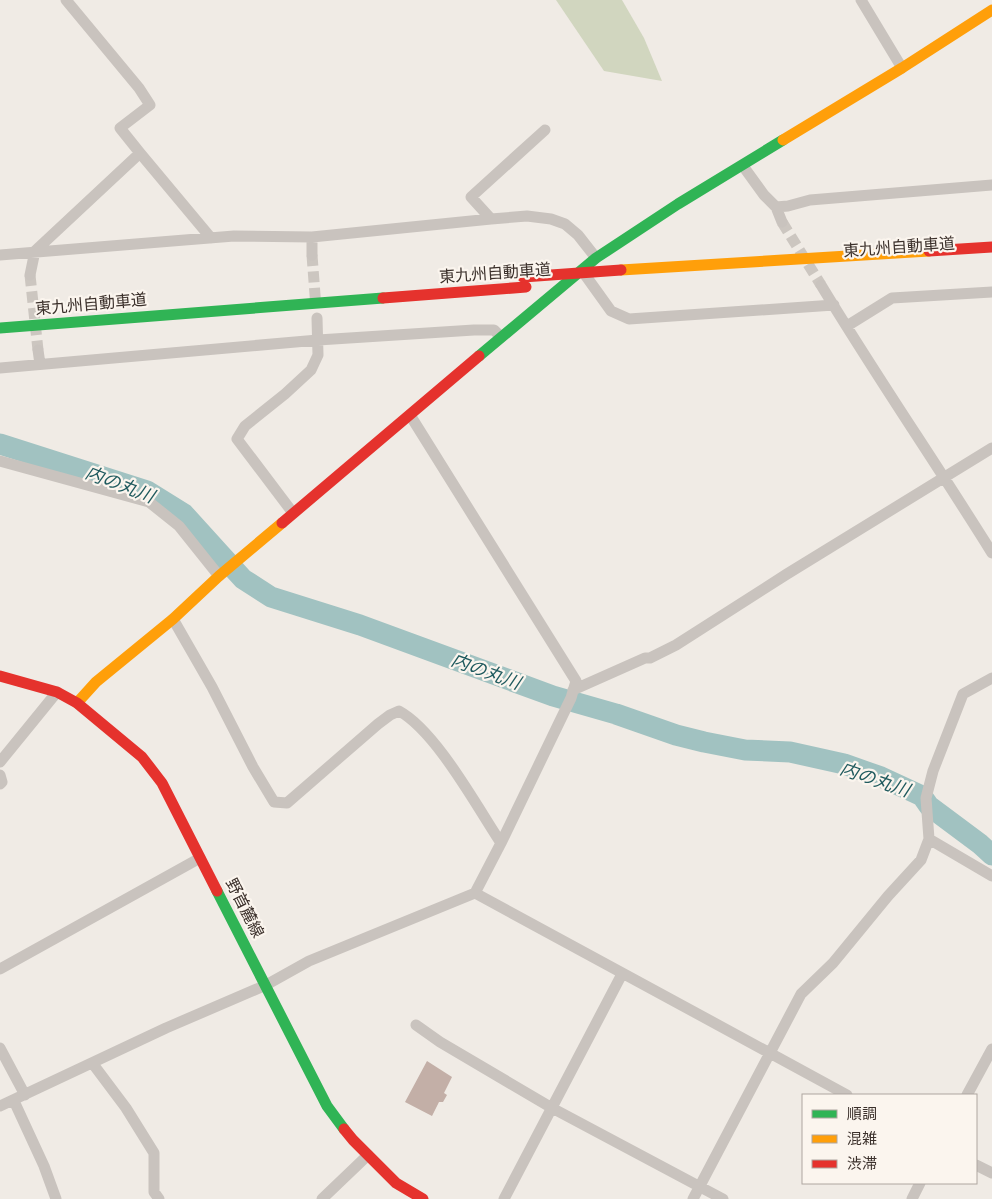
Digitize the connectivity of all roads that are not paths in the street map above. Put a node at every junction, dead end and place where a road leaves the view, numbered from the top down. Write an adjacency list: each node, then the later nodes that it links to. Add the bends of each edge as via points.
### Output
1 (66, 0): 6 (street, via 150,105 120,128)
2 (861, 0): 4 (street)
3 (992, 10): 4 (main road)
4 (902, 68): 7 (main road)
5 (545, 130): 10 (street, via 471,197)
6 (140, 153): 13 (street); 15 (street)
7 (743, 166): 9 (street); 19 (main road)
8 (992, 186): 9 (street, via 810,200)
9 (776, 206): 11 (street)
10 (491, 218): 12 (street); 19 (street, via 551,218 578,235)
11 (782, 222)
12 (312, 237): 13 (street); 17 (street)
13 (211, 238): 15 (street)
14 (992, 247): 22 (main road, 東九州自動車道)
15 (35, 251): 16 (street); 21 (street)
16 (0, 255)
17 (312, 255)
18 (992, 257): 22 (main road, 東九州自動車道)
19 (596, 258): 20 (main road)
20 (581, 269): 27 (street, via 611,311 629,319); 31 (main road)
21 (30, 274)
22 (622, 275): 24 (main road, 東九州自動車道)
23 (486, 279): 24 (main road, 東九州自動車道)
24 (525, 282): 30 (main road, 東九州自動車道)
25 (821, 285): 27 (street)
26 (992, 292): 29 (street, via 892,298)
27 (834, 305): 29 (street)
28 (316, 318): 32 (street)
29 (847, 326): 39 (street)
30 (0, 328)
31 (501, 337): 32 (street, via 494,330); 36 (main road)
32 (318, 340): 34 (street); 40 (street, via 318,355 312,370 245,426 237,439)
33 (38, 350): 34 (street)
34 (40, 364): 35 (street)
35 (0, 368)
36 (410, 415): 40 (main road); 46 (street, via 576,681)
37 (992, 448): 39 (street)
38 (0, 461): 42 (street, via 148,502 179,526)
39 (945, 477): 41 (street); 46 (street, via 676,645)
40 (293, 513): 42 (main road)
41 (992, 553)
42 (219, 576): 43 (main road)
43 (172, 619): 48 (main road, via 96,682); 53 (street, via 274,802 287,803 378,724 399,711 411,718 442,753)
44 (0, 676): 47 (main road, 野首麓線)
45 (992, 678): 52 (street, via 964,694 933,771 926,798)
46 (573, 690): 53 (street)
47 (57, 692): 48 (main road, 野首麓線); 49 (street)
48 (77, 703): 54 (main road, 野首麓線, via 142,757 162,783)
49 (0, 762)
50 (0, 776): 51 (street)
51 (0, 784)
52 (929, 840): 55 (street); 63 (street, via 921,860 833,964 801,994)
53 (501, 843): 56 (street)
54 (200, 858): 57 (street); 59 (main road, 野首麓線)
55 (992, 876)
56 (475, 893): 58 (street); 59 (street, via 309,961)
57 (0, 969)
58 (622, 974): 63 (street); 70 (street)
59 (266, 985): 64 (street); 71 (main road, 野首麓線, via 327,1106)
60 (416, 1025): 70 (street)
61 (0, 1048): 67 (street)
62 (992, 1049): 66 (street)
63 (769, 1053): 65 (street); 75 (street)
64 (93, 1064): 67 (street); 77 (street, via 154,1153 154,1192)
65 (845, 1094)
66 (968, 1094)
67 (25, 1095): 68 (street)
68 (14, 1101): 69 (street); 76 (street)
69 (0, 1106)
70 (552, 1108): 75 (street); 80 (street)
71 (368, 1155): 78 (street); 79 (main road, 野首麓線, via 396,1183)
72 (977, 1166): 73 (street)
73 (992, 1173)
74 (920, 1184): 83 (street)
75 (699, 1186): 81 (street); 82 (street)
76 (56, 1199)
77 (159, 1199)
78 (322, 1199)
79 (423, 1199)
80 (504, 1199)
81 (693, 1199)
82 (723, 1199)
83 (912, 1199)

